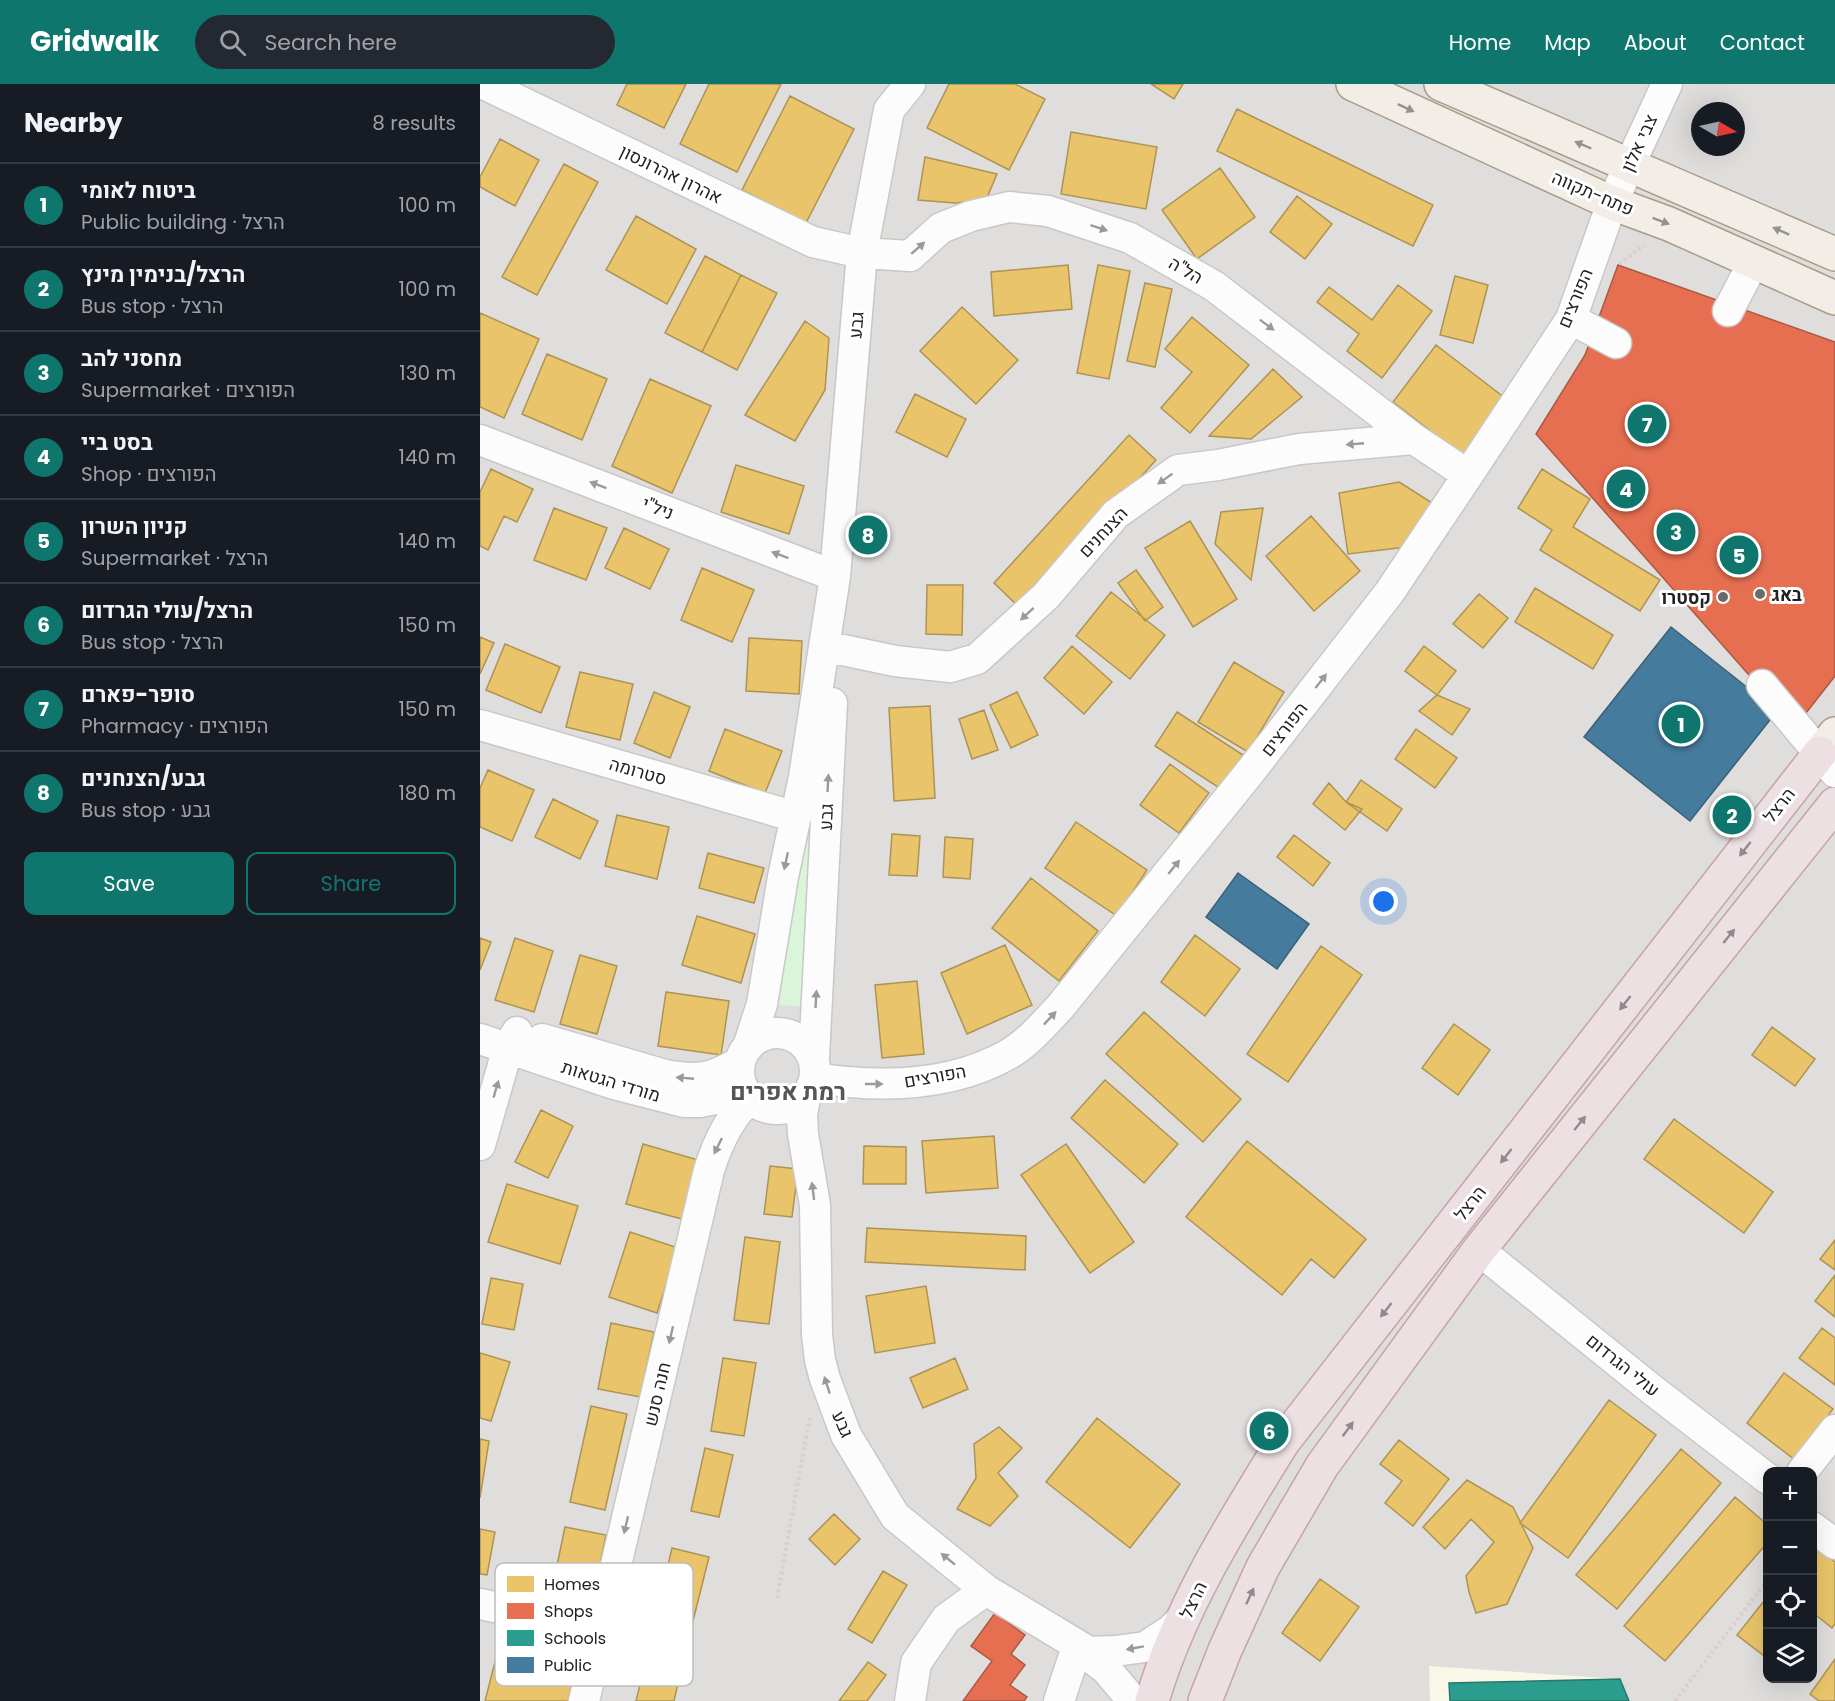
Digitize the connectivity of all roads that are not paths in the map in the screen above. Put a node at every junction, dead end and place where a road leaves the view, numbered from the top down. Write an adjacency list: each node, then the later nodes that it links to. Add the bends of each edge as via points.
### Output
1 (484, 84): 8 (street, אהרון אהרונסון, via 813,242)
2 (910, 84): 8 (street, גבע, via 889,110)
3 (1353, 84): 7 (main road, פתח-תקווה, one-way to 7)
4 (1441, 84): 6 (main road, one-way to 4)
5 (1667, 84): 6 (street, צבי אלון)
6 (1629, 164): 7 (street, צבי אלון); 9 (main road, one-way to 6)
7 (1612, 203): 10 (main road, פתח-תקווה, one-way to 10); 13 (street, הפורצים)
8 (862, 253): 15 (street, הל"ה, one-way to 15, via 910,256 941,228 1009,207 1048,211 1130,238 1214,286); 18 (street, גבע)
9 (1835, 254)
10 (1754, 261): 11 (main road, פתח-תקווה); 12 (street)
11 (1835, 298)
12 (1728, 310)
13 (1571, 319): 14 (street); 17 (street, הפורצים)
14 (1616, 343)
15 (1414, 439): 17 (street, הל"ה); 19 (street, הצנחנים, one-way to 19, via 1299,449 1178,470 1116,514 1046,596 977,659 950,667 895,661)
16 (480, 440): 18 (street, ניל"י, one-way to 16)
17 (1468, 475): 29 (street, הפורצים, one-way to 17, via 865,1084 933,1080 993,1062 1038,1031 1265,753 1389,593)
18 (835, 576): 19 (street, גבע)
19 (829, 646): 24 (street, גבע); 29 (street, גבע, one-way to 19)
20 (1762, 685): 22 (street)
21 (480, 725): 24 (street, סטרומה)
22 (1830, 753): 42 (highway, הרצל, one-way to 42, via 1283,1442 1214,1556)
23 (1835, 804): 32 (highway, הרצל, one-way to 23)
24 (796, 817): 28 (street, גבע, one-way to 28, via 762,1004)
25 (480, 1020): 27 (street, מורדי הגטאות)
26 (480, 1039): 27 (street, מורדי הגטאות)
27 (513, 1040): 28 (street, מורדי הגטאות, one-way to 27, via 719,1074 684,1078); 30 (street, מורדי הגטאות, via 614,1084 684,1102); 31 (street, one-way to 27)
28 (744, 1053): 29 (street, via 766,1034 797,1037 807,1046); 30 (street, via 741,1083)
29 (811, 1078): 30 (street, via 794,1106 767,1108); 39 (street, גבע, one-way to 29, via 895,1516 846,1435 832,1399 817,1335 815,1205 803,1134 802,1115)
30 (748, 1096): 38 (street, חנה סנש, one-way to 38, via 708,1170)
31 (480, 1145)
32 (1479, 1250): 35 (street, עולי הגרדום); 44 (highway, הרצל, one-way to 32, via 1263,1567 1322,1466)
33 (1835, 1430): 34 (street)
34 (1806, 1467)
35 (1763, 1476)
36 (1817, 1531): 37 (street)
37 (1835, 1544)
38 (617, 1563)
39 (986, 1590): 43 (street, גבע); 47 (street, via 946,1618 916,1663)
40 (480, 1604): 41 (street)
41 (495, 1607)
42 (1184, 1618): 43 (street, גבע, one-way to 43, via 1145,1647 1102,1652); 50 (highway, הרצל)
43 (1077, 1647): 48 (street); 49 (street, גבע, via 1106,1669)
44 (1225, 1650): 51 (highway, הרצל); 52 (highway, via 1219,1680)
45 (588, 1686): 46 (street, חנה סנש)
46 (584, 1701)
47 (910, 1701)
48 (1059, 1701)
49 (1133, 1701)
50 (1152, 1701)
51 (1205, 1701)
52 (1221, 1701)

